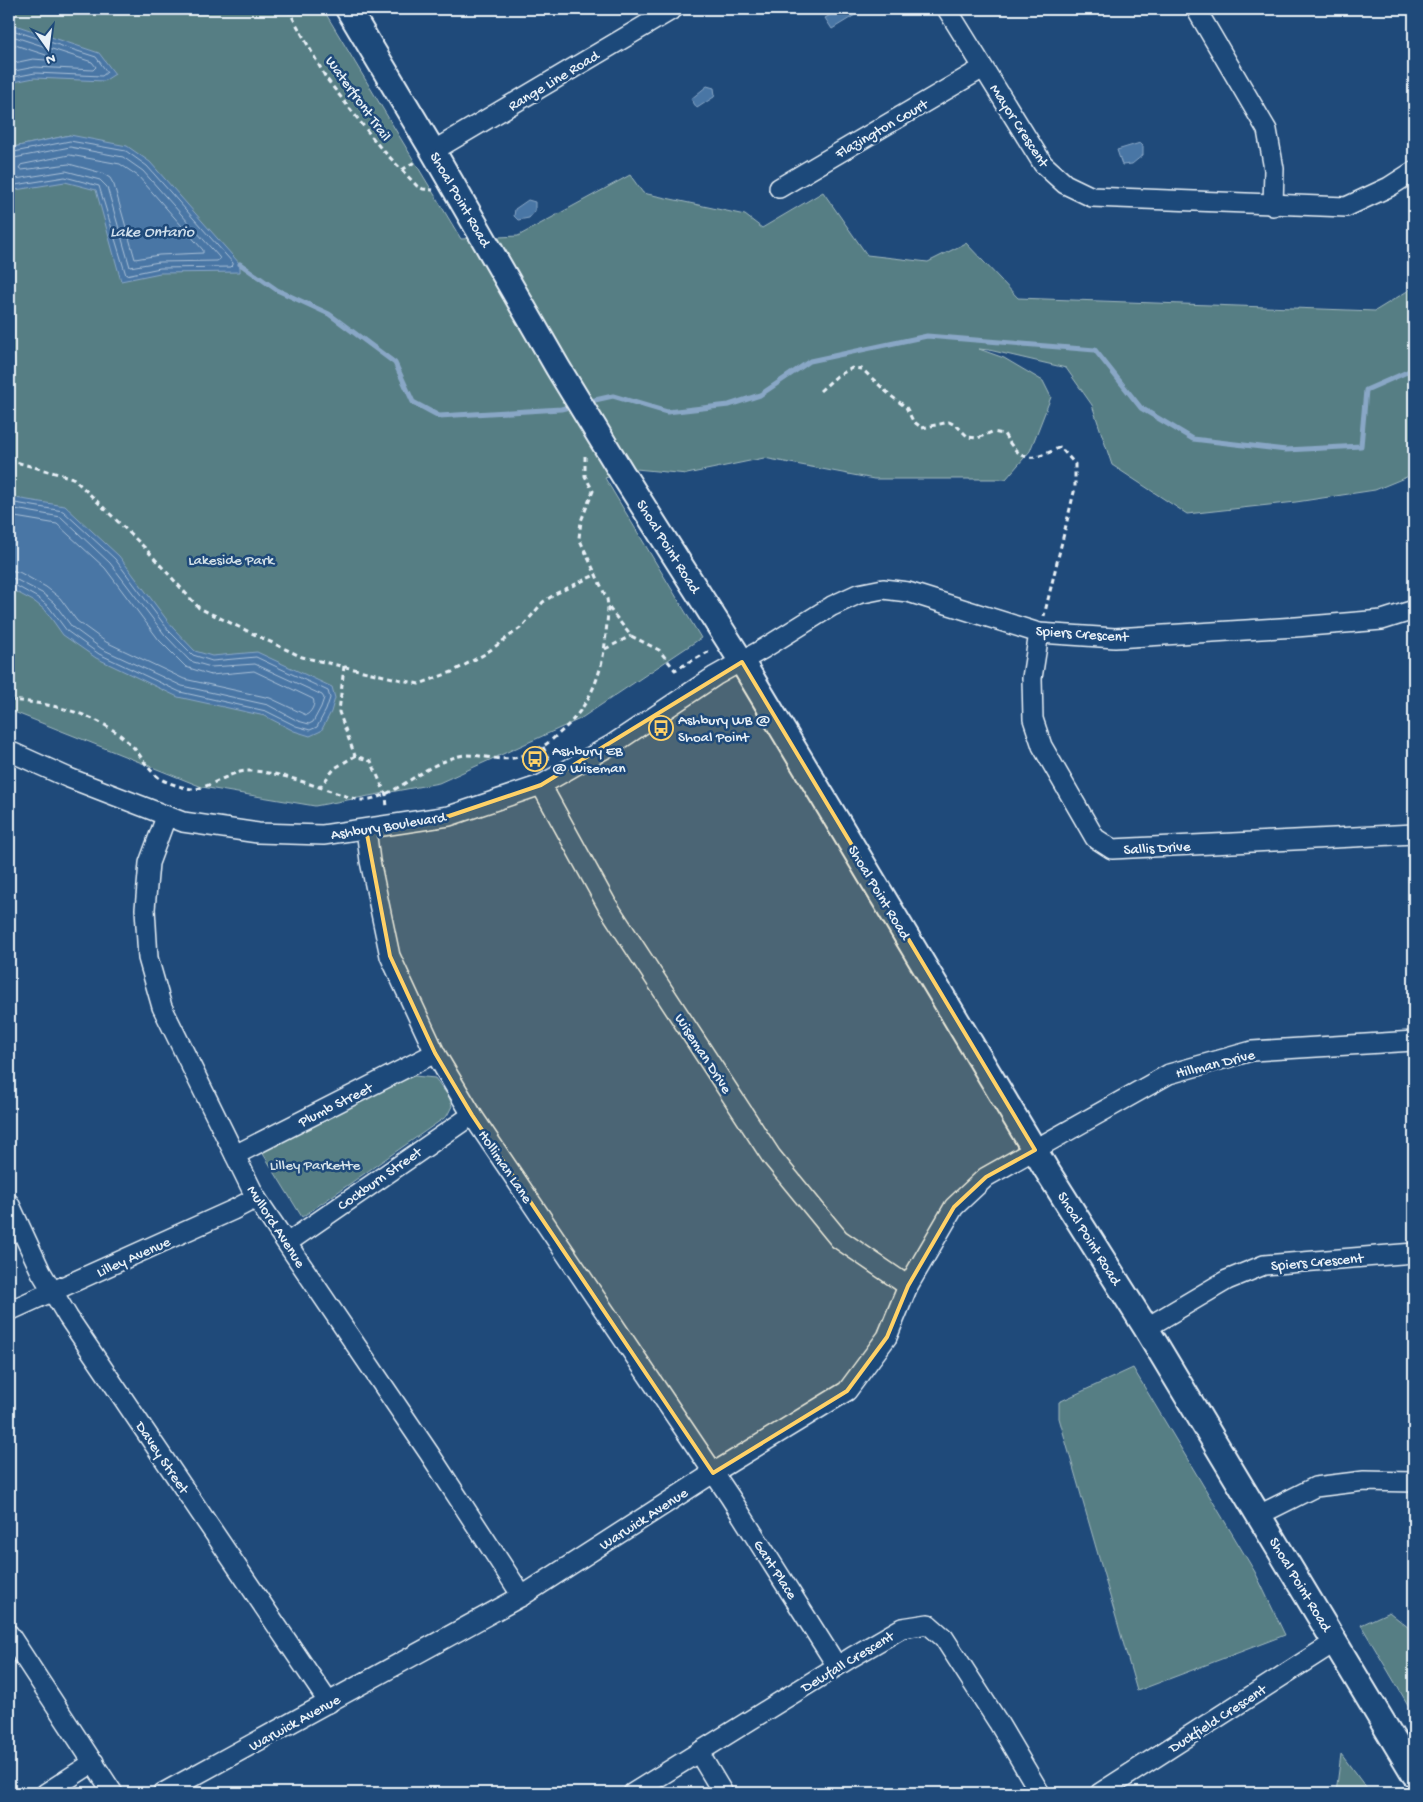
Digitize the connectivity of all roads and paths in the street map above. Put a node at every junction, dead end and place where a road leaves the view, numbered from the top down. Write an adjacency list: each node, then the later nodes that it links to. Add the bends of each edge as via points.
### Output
1 (288, 9): 8 (path, Waterfront Trail, via 326,78 368,133)
2 (348, 9): 7 (street, Shoal Point Road)
3 (673, 9): 7 (street, Range Line Road)
4 (947, 9): 6 (street, Mayor Crescent)
5 (1196, 9): 11 (street, via 1268,130 1274,169)
6 (983, 68): 10 (street, Flazington Court); 11 (street, Mayor Crescent, via 1043,164 1074,189 1092,197)
7 (433, 151): 22 (street, Shoal Point Road, via 558,368)
8 (402, 170)
9 (1414, 171): 11 (street, Mayor Crescent, via 1346,207)
10 (779, 188)
11 (1273, 206)
12 (820, 391): 18 (path, via 852,368 862,369 906,407 913,421 922,428 948,422 968,437 978,438 992,432 1004,434 1013,450 1029,458 1060,448 1075,464 1075,488)
13 (583, 446): 15 (path, via 585,476 593,491 581,521 579,538)
14 (9, 462): 23 (path, via 73,478 144,547 199,608 302,657)
15 (597, 574): 16 (path); 23 (path, via 543,602 523,626 485,654 431,681 419,684)
16 (608, 608): 19 (path); 20 (path)
17 (1414, 610): 18 (street, Spiers Crescent, via 1382,620 1296,628 1115,638)
18 (1039, 633): 22 (street, Spiers Crescent, via 908,592 883,589 858,594 832,606); 32 (street, Sallis Drive, via 1032,678 1033,719 1042,746 1095,838 1112,849)
19 (631, 636): 20 (path); 21 (path, via 659,650 675,670)
20 (605, 649): 29 (path, via 586,704 566,728 543,747 513,758 467,755 446,760)
21 (710, 651)
22 (742, 662): 27 (street, Ashbury Boulevard, via 715,676 613,744); 36 (street, Shoal Point Road)
23 (344, 666): 26 (path, via 339,712)
24 (9, 700): 28 (path, via 74,712 100,723 129,742 153,774 165,782 194,790 245,771)
25 (9, 751): 30 (street, Ashbury Boulevard)
26 (355, 756): 28 (path, via 335,768); 29 (path, via 371,761)
27 (541, 785): 31 (street, Ashbury Boulevard, via 449,816); 42 (street, Wiseman Drive, via 606,905 771,1156 839,1239)
28 (319, 788): 29 (path, via 359,800)
29 (386, 794)
30 (166, 816): 31 (street, Ashbury Boulevard, via 183,822 258,833 323,835); 37 (street, Mullord Avenue, via 149,863 145,909 148,958 162,1007)
31 (366, 829): 34 (street, Holliman Lane, via 390,956)
32 (1414, 834)
33 (1414, 1041): 36 (street, Hillman Drive, via 1252,1052 1169,1074)
34 (435, 1053): 35 (street, Holliman Lane); 37 (street, Plumb Street)
35 (472, 1115): 40 (street, Cockburn Street); 46 (street, Holliman Lane)
36 (1035, 1150): 42 (street, Warwick Avenue, via 986,1177 954,1208); 45 (street, Shoal Point Road)
37 (234, 1155): 38 (street, Mullord Avenue)
38 (256, 1198): 40 (street, Mullord Avenue); 43 (street, Lilley Avenue)
39 (9, 1203): 43 (street, Davey Street)
40 (287, 1243): 49 (street, Mullord Avenue)
41 (1414, 1253): 45 (street, Spiers Crescent, via 1264,1265 1227,1280)
42 (908, 1286): 46 (street, Warwick Avenue, via 887,1337 847,1390)
43 (52, 1292): 44 (street, Lilley Avenue); 53 (street, Davey Street)
44 (9, 1311)
45 (1146, 1328): 48 (street, Shoal Point Road)
46 (714, 1473): 49 (street, Warwick Avenue); 52 (street, Gant Place)
47 (1414, 1482): 48 (street, via 1364,1481 1315,1487)
48 (1259, 1514): 51 (street, Shoal Point Road)
49 (522, 1596): 53 (street, Warwick Avenue)
50 (9, 1634): 55 (street)
51 (1335, 1642): 56 (street, Shoal Point Road); 63 (street, Duckfield Crescent)
52 (837, 1666): 54 (street, Dewfall Crescent); 62 (street, Dewfall Crescent, via 902,1628 928,1624 944,1638)
53 (329, 1703): 59 (street, Warwick Avenue)
54 (699, 1753): 60 (street, Dewfall Crescent); 61 (street)
55 (94, 1762): 57 (street); 58 (street)
56 (1414, 1774)
57 (46, 1793)
58 (113, 1793)
59 (163, 1793)
60 (633, 1793)
61 (723, 1793)
62 (1040, 1793)
63 (1100, 1793)

